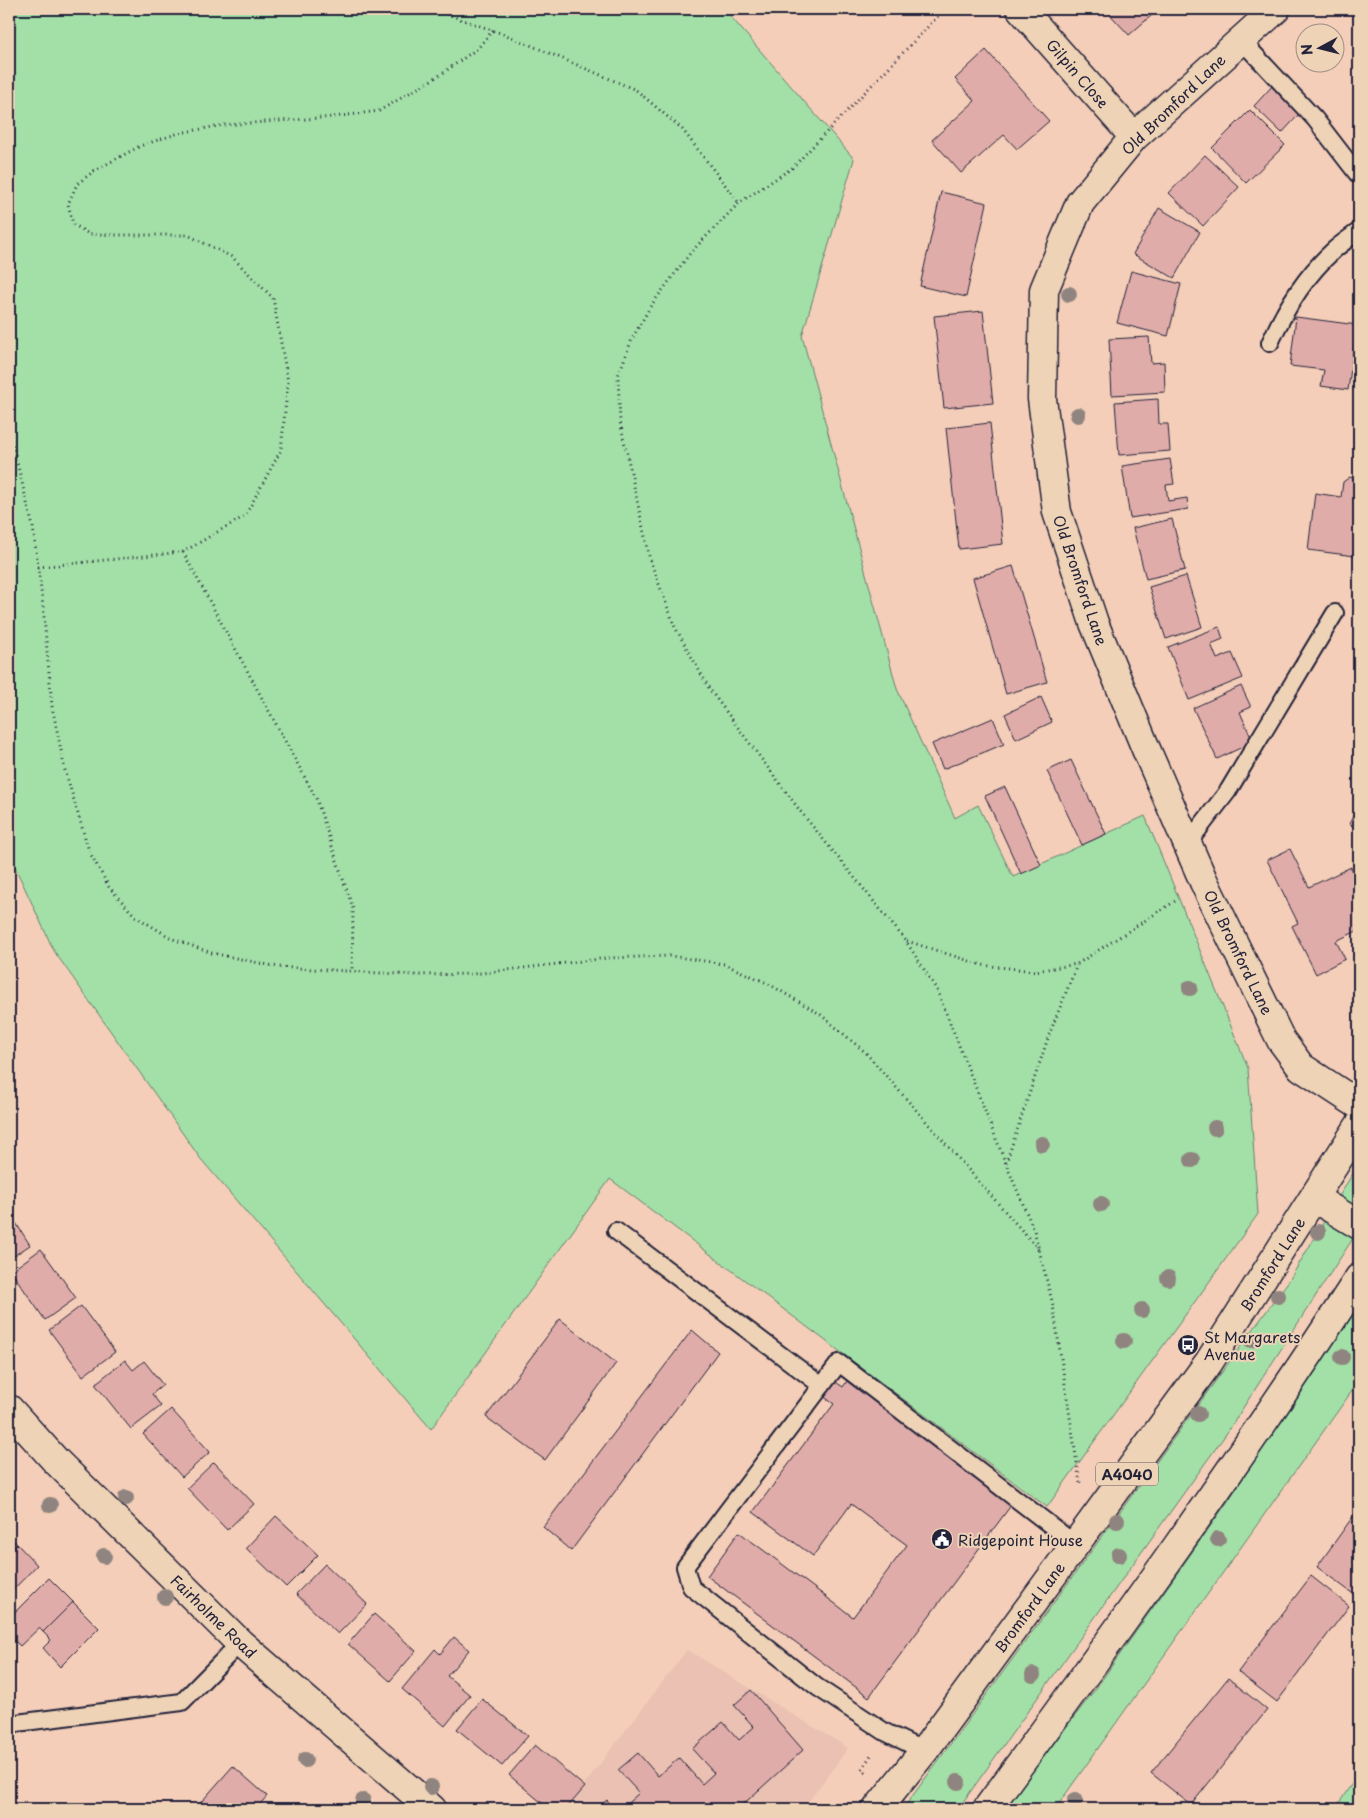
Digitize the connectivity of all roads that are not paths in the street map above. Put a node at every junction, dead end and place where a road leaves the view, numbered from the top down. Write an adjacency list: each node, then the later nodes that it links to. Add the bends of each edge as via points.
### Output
1 (1021, 9): 4 (street, Gilpin Close)
2 (1276, 9): 3 (street, Old Bromford Lane)
3 (1241, 40): 4 (street, Old Bromford Lane); 5 (lane, via 1315,119)
4 (1134, 137): 9 (street, Old Bromford Lane, via 1080,204 1044,290 1042,399 1057,512 1094,623)
5 (1359, 176)
6 (1359, 231): 7 (lane, via 1334,250 1302,286 1282,316)
7 (1270, 343)
8 (1336, 613): 9 (lane, via 1228,791)
9 (1188, 843): 10 (street, Old Bromford Lane, via 1281,1040 1300,1067)
10 (1359, 1105)
11 (1359, 1126): 12 (street, Bromford Lane / A4040)
12 (1314, 1198): 13 (street); 18 (street, Bromford Lane / A4040, via 1209,1362)
13 (1359, 1225)
14 (616, 1230): 16 (lane)
15 (1359, 1278): 24 (street, via 1298,1373 1122,1626)
16 (822, 1386): 18 (lane, via 838,1364); 21 (lane, via 685,1567 691,1587 817,1687 885,1732)
17 (9, 1409): 19 (street, Fairholme Road, via 55,1460)
18 (1081, 1536): 21 (street, Bromford Lane / A4040)
19 (240, 1643): 20 (lane, via 182,1702); 22 (street, Fairholme Road)
20 (9, 1724)
21 (924, 1751): 23 (street, Bromford Lane / A4040)
22 (432, 1809)
23 (877, 1809)
24 (988, 1809)

